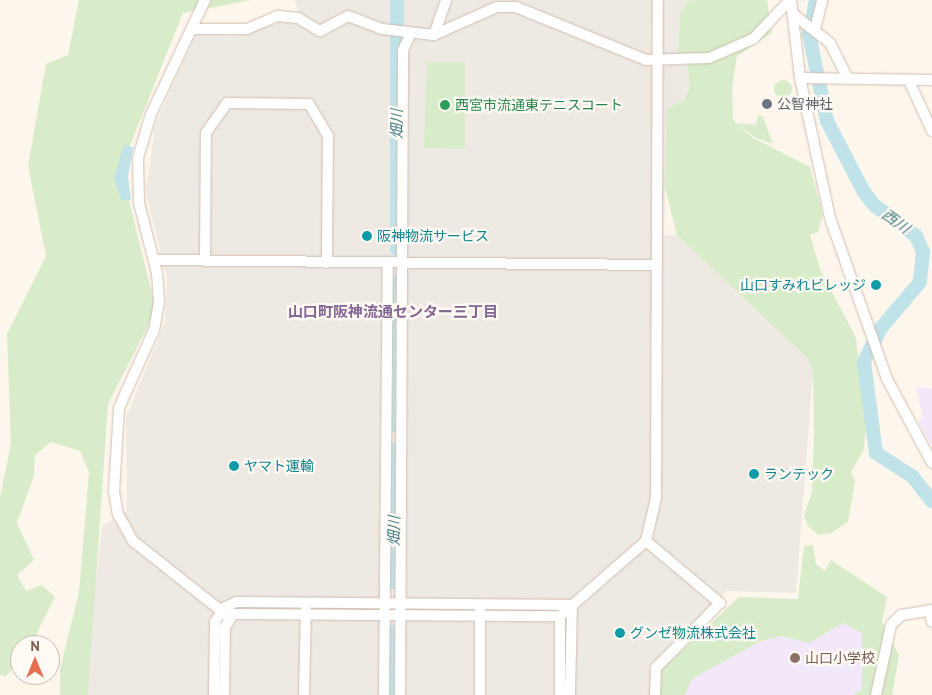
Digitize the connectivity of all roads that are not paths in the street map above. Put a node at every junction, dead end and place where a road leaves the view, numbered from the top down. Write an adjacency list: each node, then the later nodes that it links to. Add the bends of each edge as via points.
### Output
1 (205, 0): 8 (street)
2 (446, 0): 10 (street)
3 (658, 0): 11 (street)
4 (790, 0): 6 (street); 11 (street, via 737,48 709,58)
5 (822, 0): 7 (street)
6 (793, 14): 7 (street); 12 (street)
7 (811, 25): 13 (street, via 830,43)
8 (192, 29): 9 (street, via 247,29 278,16 298,18 320,31 348,16); 17 (street, via 151,114 138,158 139,203)
9 (402, 32): 10 (street); 21 (street)
10 (434, 35): 11 (street, via 497,7 516,8 636,57)
11 (659, 60): 22 (street)
12 (800, 78): 13 (street); 25 (street, via 830,218 873,345)
13 (848, 79): 15 (street)
14 (932, 80): 15 (street)
15 (909, 81): 16 (street)
16 (932, 131)
17 (154, 260): 18 (street); 33 (street, via 157,317 119,408 115,503 134,542)
18 (205, 261): 19 (street); 19 (street, via 206,133 227,103 309,104 328,136)
19 (327, 263): 20 (street)
20 (388, 264): 21 (street); 23 (street)
21 (402, 264): 22 (street); 24 (street)
22 (657, 265): 26 (street, via 656,498)
23 (387, 440): 24 (street); 28 (street)
24 (403, 440): 29 (street)
25 (931, 461)
26 (646, 541): 30 (street); 48 (street, via 720,603 656,668)
27 (306, 603): 28 (street); 33 (street, via 237,602); 34 (street)
28 (385, 603): 29 (street); 35 (street)
29 (401, 603): 31 (street); 36 (street)
30 (572, 605): 31 (street); 37 (street); 47 (street)
31 (480, 610): 36 (street); 37 (street); 45 (street)
32 (930, 610): 39 (street); 49 (street, via 901,616 891,625)
33 (220, 611): 38 (street); 40 (street, via 214,628)
34 (305, 614): 35 (street); 38 (street, via 238,613); 42 (street)
35 (385, 615): 36 (street); 43 (street)
36 (401, 615): 44 (street)
37 (560, 616): 46 (street)
38 (229, 618): 41 (street)
39 (932, 622)
40 (214, 695)
41 (224, 695)
42 (304, 695)
43 (384, 695)
44 (400, 695)
45 (480, 695)
46 (560, 695)
47 (570, 695)
48 (655, 695)
49 (876, 695)

